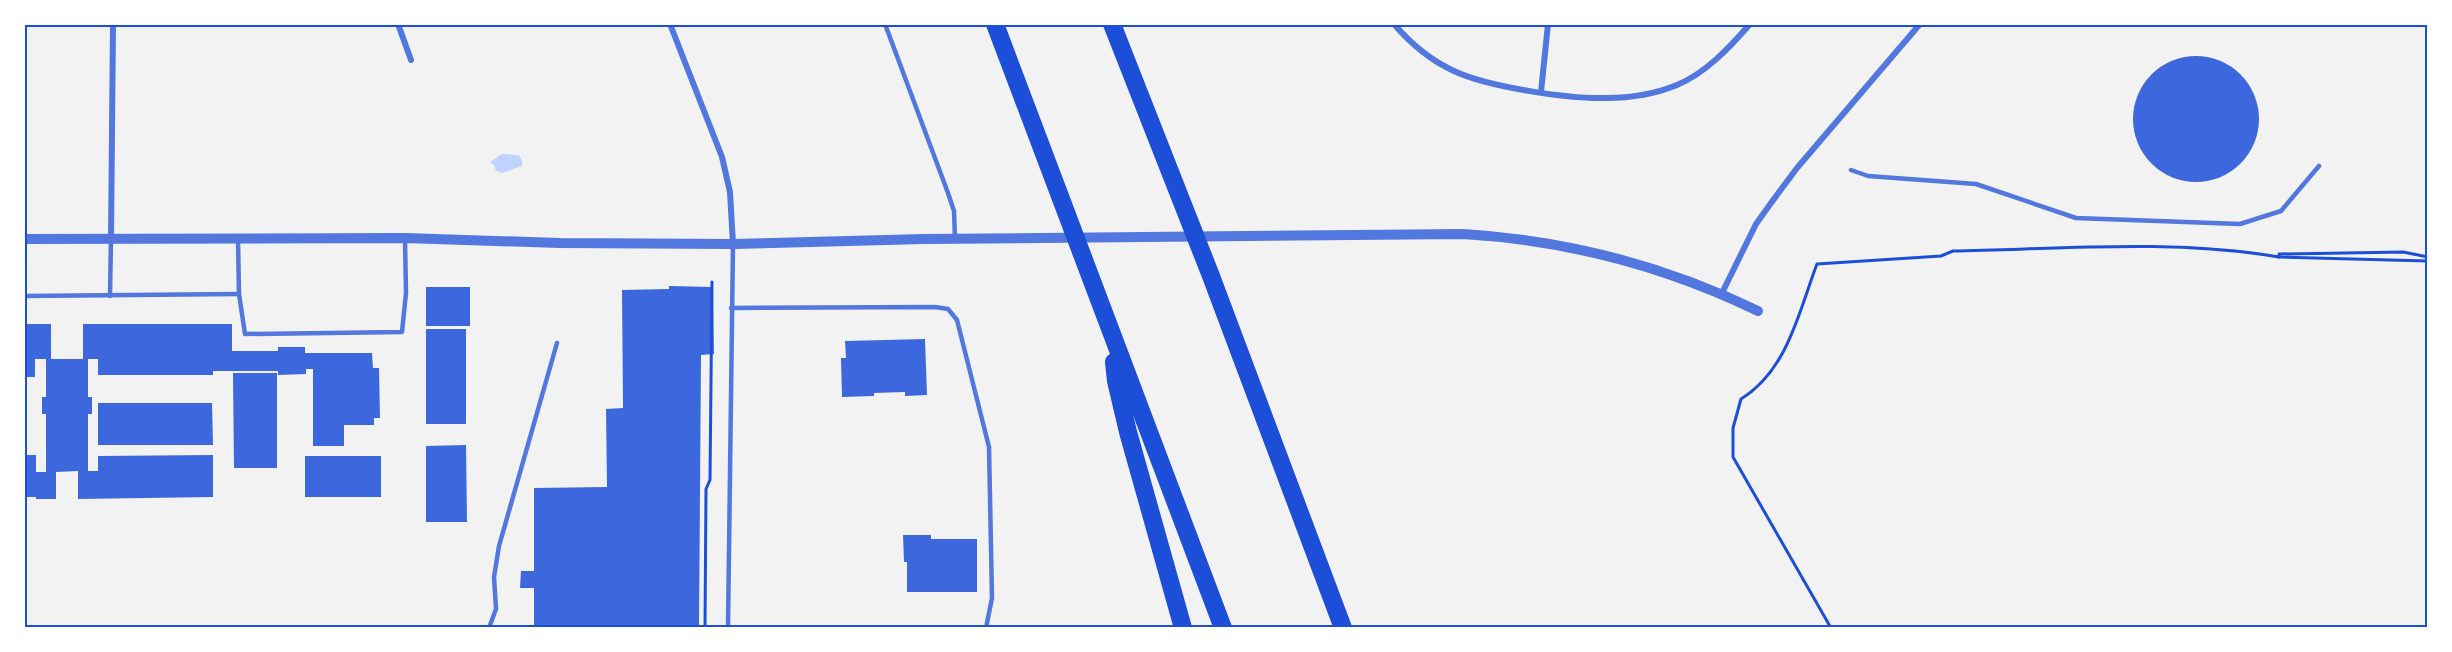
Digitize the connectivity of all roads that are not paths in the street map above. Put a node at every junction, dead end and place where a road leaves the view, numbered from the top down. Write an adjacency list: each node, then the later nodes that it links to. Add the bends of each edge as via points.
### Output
1 (113, 24): 17 (street)
2 (398, 24): 11 (street)
3 (670, 24): 20 (street, via 722,158 730,192)
4 (885, 24): 19 (lane, via 948,193 954,212)
5 (995, 24): 27 (highway)
6 (1112, 24): 34 (highway)
7 (1394, 24): 12 (street, via 1428,57 1455,72 1488,83)
8 (1548, 24): 12 (street)
9 (1750, 24): 12 (street, via 1706,68 1679,84 1646,94 1605,98)
10 (1920, 24): 21 (street, via 1770,203)
11 (411, 60)
12 (1541, 92)
13 (2319, 166): 14 (lane, via 2281,212 2240,224 2076,218 1977,184 1868,176)
14 (1851, 170)
15 (405, 238): 18 (street); 20 (street); 22 (lane, via 402,332 246,334)
16 (24, 239): 17 (street)
17 (111, 239): 18 (street); 24 (lane)
18 (238, 239): 22 (lane)
19 (955, 239): 20 (street); 21 (street, via 1463,234 1542,242 1628,261)
20 (733, 244): 25 (lane)
21 (1722, 293): 26 (street)
22 (239, 294): 24 (lane)
23 (24, 296): 24 (lane)
24 (110, 296)
25 (731, 308): 30 (lane); 31 (lane, via 935,307 948,309 957,320 988,447 992,598)
26 (1758, 311)
27 (1113, 339): 32 (highway, via 1116,381); 33 (highway)
28 (557, 343): 29 (lane, via 499,546 494,577 496,609)
29 (489, 628)
30 (728, 628)
31 (986, 628)
32 (1184, 628)
33 (1223, 628)
34 (1343, 628)

